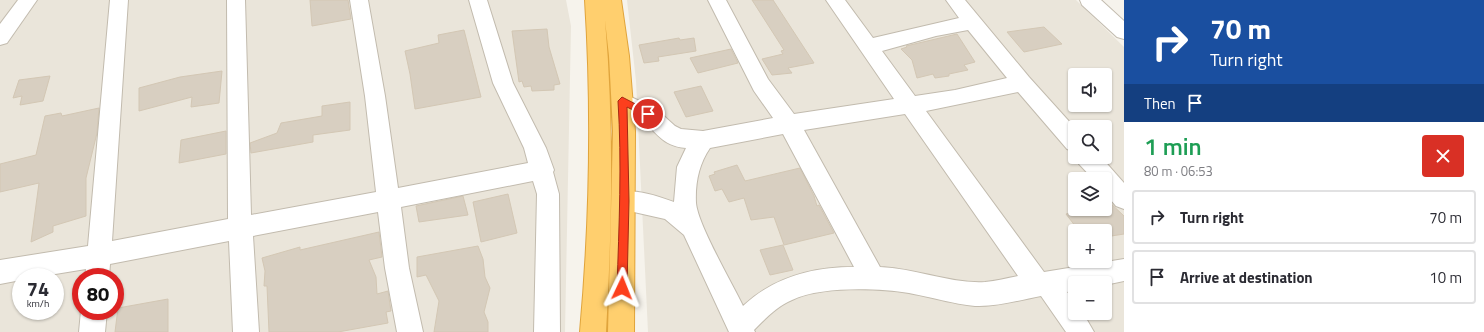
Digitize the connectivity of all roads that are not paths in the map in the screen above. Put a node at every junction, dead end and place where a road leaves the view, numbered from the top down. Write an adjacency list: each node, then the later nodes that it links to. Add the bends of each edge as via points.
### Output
1 (119, 0): 30 (street)
2 (236, 0): 29 (street)
3 (359, 0): 26 (street, via 375,96)
4 (478, 0): 24 (street, via 503,83)
5 (594, 0): 41 (highway, via 601,176 598,277)
6 (612, 0): 18 (highway)
7 (717, 0): 20 (street, via 761,85)
8 (835, 0): 16 (street)
9 (955, 0): 13 (street)
10 (1089, 0): 14 (street)
11 (26, 3): 12 (street); 15 (street)
12 (0, 12)
13 (973, 22): 16 (street); 17 (street)
14 (1124, 32)
15 (0, 38)
16 (869, 47): 19 (street)
17 (1022, 83): 19 (street, via 955,98); 21 (street)
18 (622, 101): 22 (street, via 648,114 667,132 678,138); 27 (highway)
19 (910, 104): 20 (street); 34 (street)
20 (789, 124): 22 (street); 33 (street)
21 (1068, 135)
22 (703, 140): 28 (street, via 688,167 685,184 685,204)
23 (1093, 164): 25 (street)
24 (543, 170): 26 (street); 40 (street, via 548,194)
25 (1124, 199)
26 (388, 200): 29 (street); 39 (street, via 396,268)
27 (624, 201): 28 (street, via 657,206 673,212); 42 (highway)
28 (692, 227): 36 (street)
29 (240, 229): 30 (street); 38 (street)
30 (98, 266): 32 (street)
31 (1124, 270): 34 (street)
32 (0, 272)
33 (873, 278): 34 (street, via 898,280 970,294 985,294); 36 (street, via 808,282 789,288 774,296)
34 (1043, 284): 43 (street)
35 (93, 320): 37 (street)
36 (741, 329)
37 (92, 332)
38 (246, 332)
39 (410, 332)
40 (547, 332)
41 (593, 332)
42 (621, 332)
43 (1081, 332)

